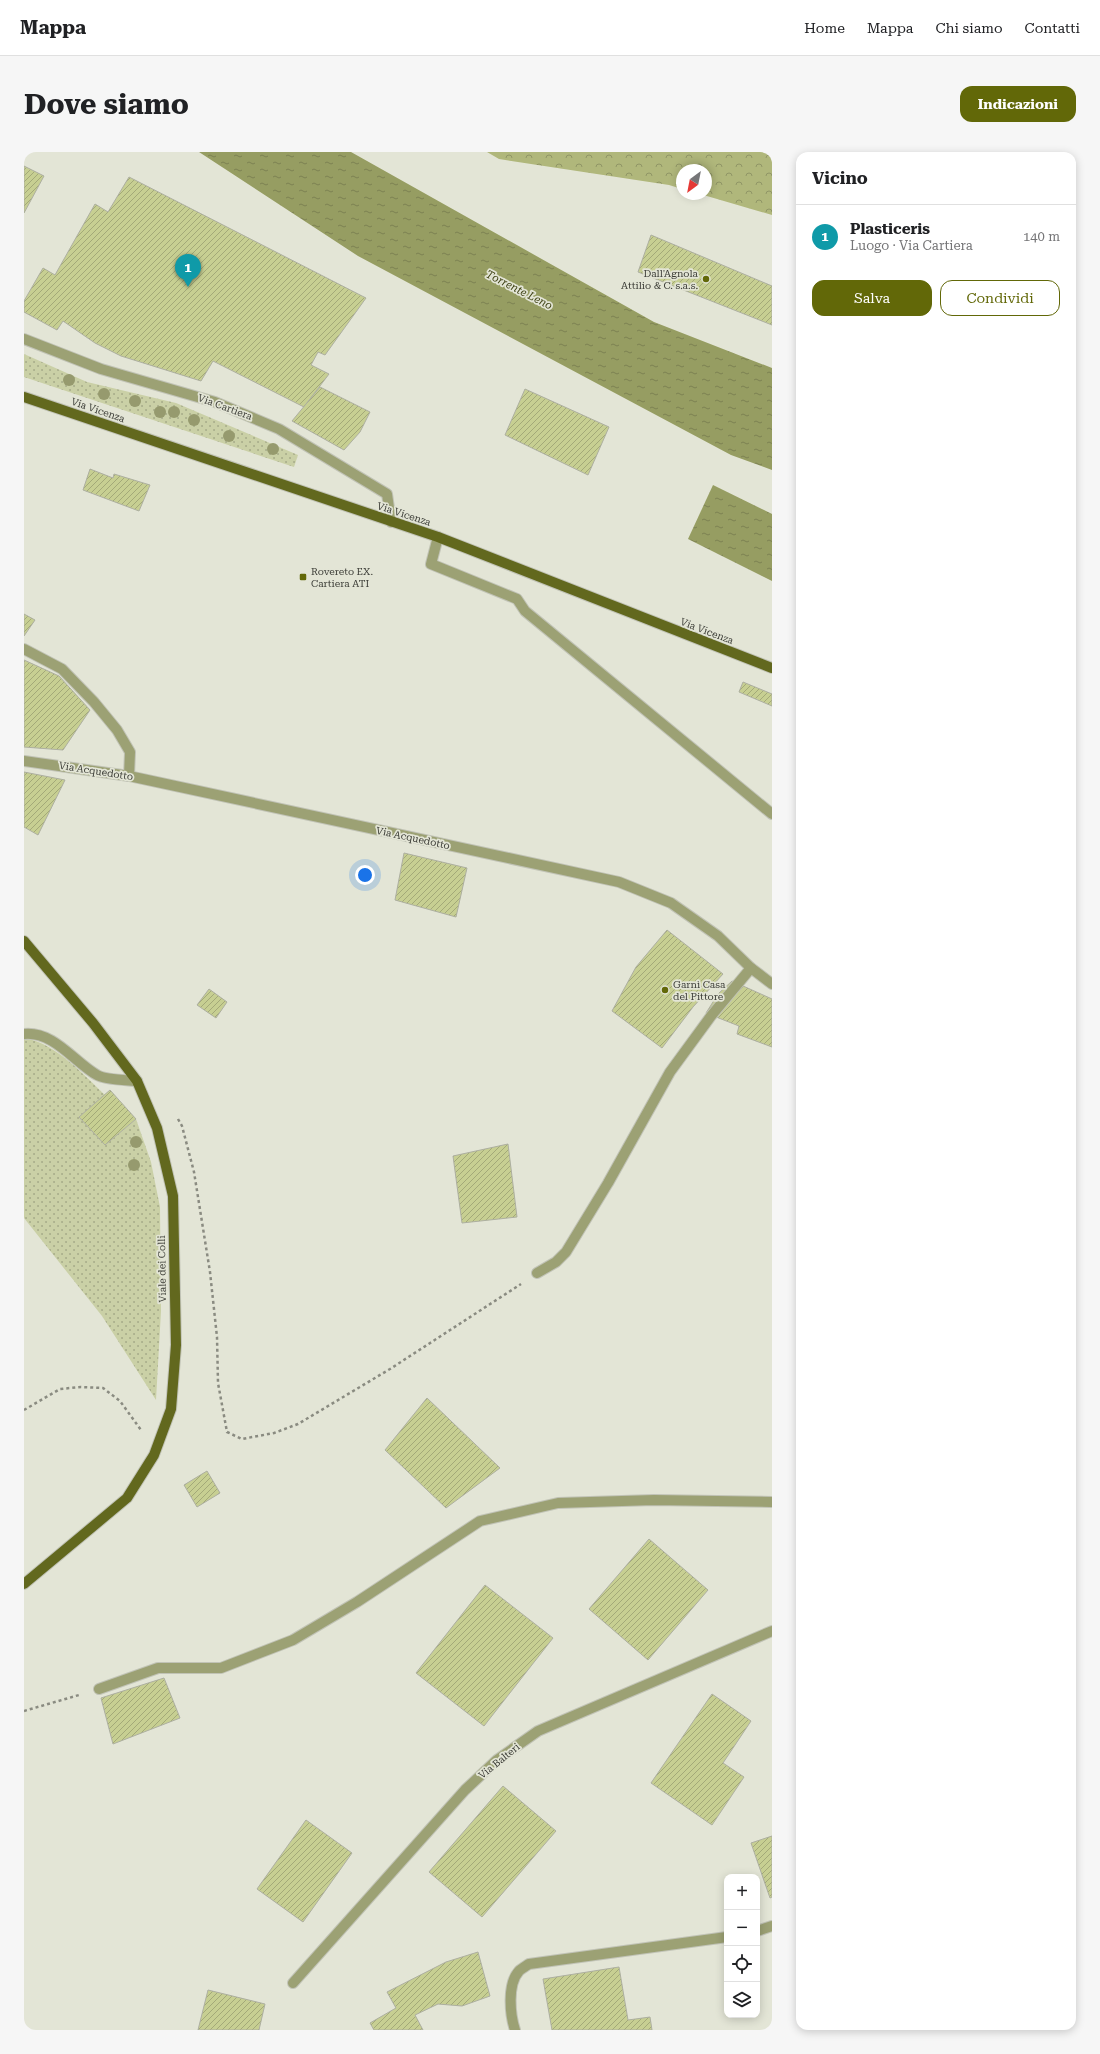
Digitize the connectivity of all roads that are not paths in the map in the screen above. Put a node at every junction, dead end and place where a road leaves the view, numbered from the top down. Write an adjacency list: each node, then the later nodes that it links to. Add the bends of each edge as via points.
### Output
1 (24, 339): 3 (street, Via Cartiera, via 101,369 215,402 279,429 387,494)
2 (24, 397): 3 (main road, Via Vicenza)
3 (391, 522): 4 (main road, Via Vicenza)
4 (438, 537): 6 (main road, Via Vicenza); 9 (street, via 431,564 516,600 525,611)
5 (24, 648): 8 (street, via 62,669 118,730 130,752)
6 (772, 668)
7 (24, 761): 8 (street, Via Acquedotto)
8 (129, 776): 11 (street, Via Acquedotto, via 619,882 671,903 718,936)
9 (772, 814)
10 (24, 941): 14 (main road, Viale dei Colli, via 93,1023)
11 (751, 968): 12 (street, Via Acquedotto); 15 (street, via 711,1016 670,1072 587,1220 566,1252)
12 (772, 984)
13 (24, 1034): 14 (street, via 52,1041 98,1076)
14 (137, 1081): 17 (main road, Viale dei Colli, via 157,1128 173,1196 176,1345 171,1409 154,1455 127,1498)
15 (538, 1273)
16 (772, 1502): 19 (street, via 654,1500 558,1503 480,1521 357,1602 293,1640 221,1668 158,1668)
17 (24, 1584)
18 (772, 1631): 23 (street, Via Balteri, via 538,1731 497,1760 465,1790)
19 (99, 1689)
20 (772, 1926): 21 (street)
21 (760, 1930)
22 (724, 1937): 24 (street, via 529,1964 518,1972 511,1990 510,2016)
23 (293, 1983)
24 (515, 2030)

